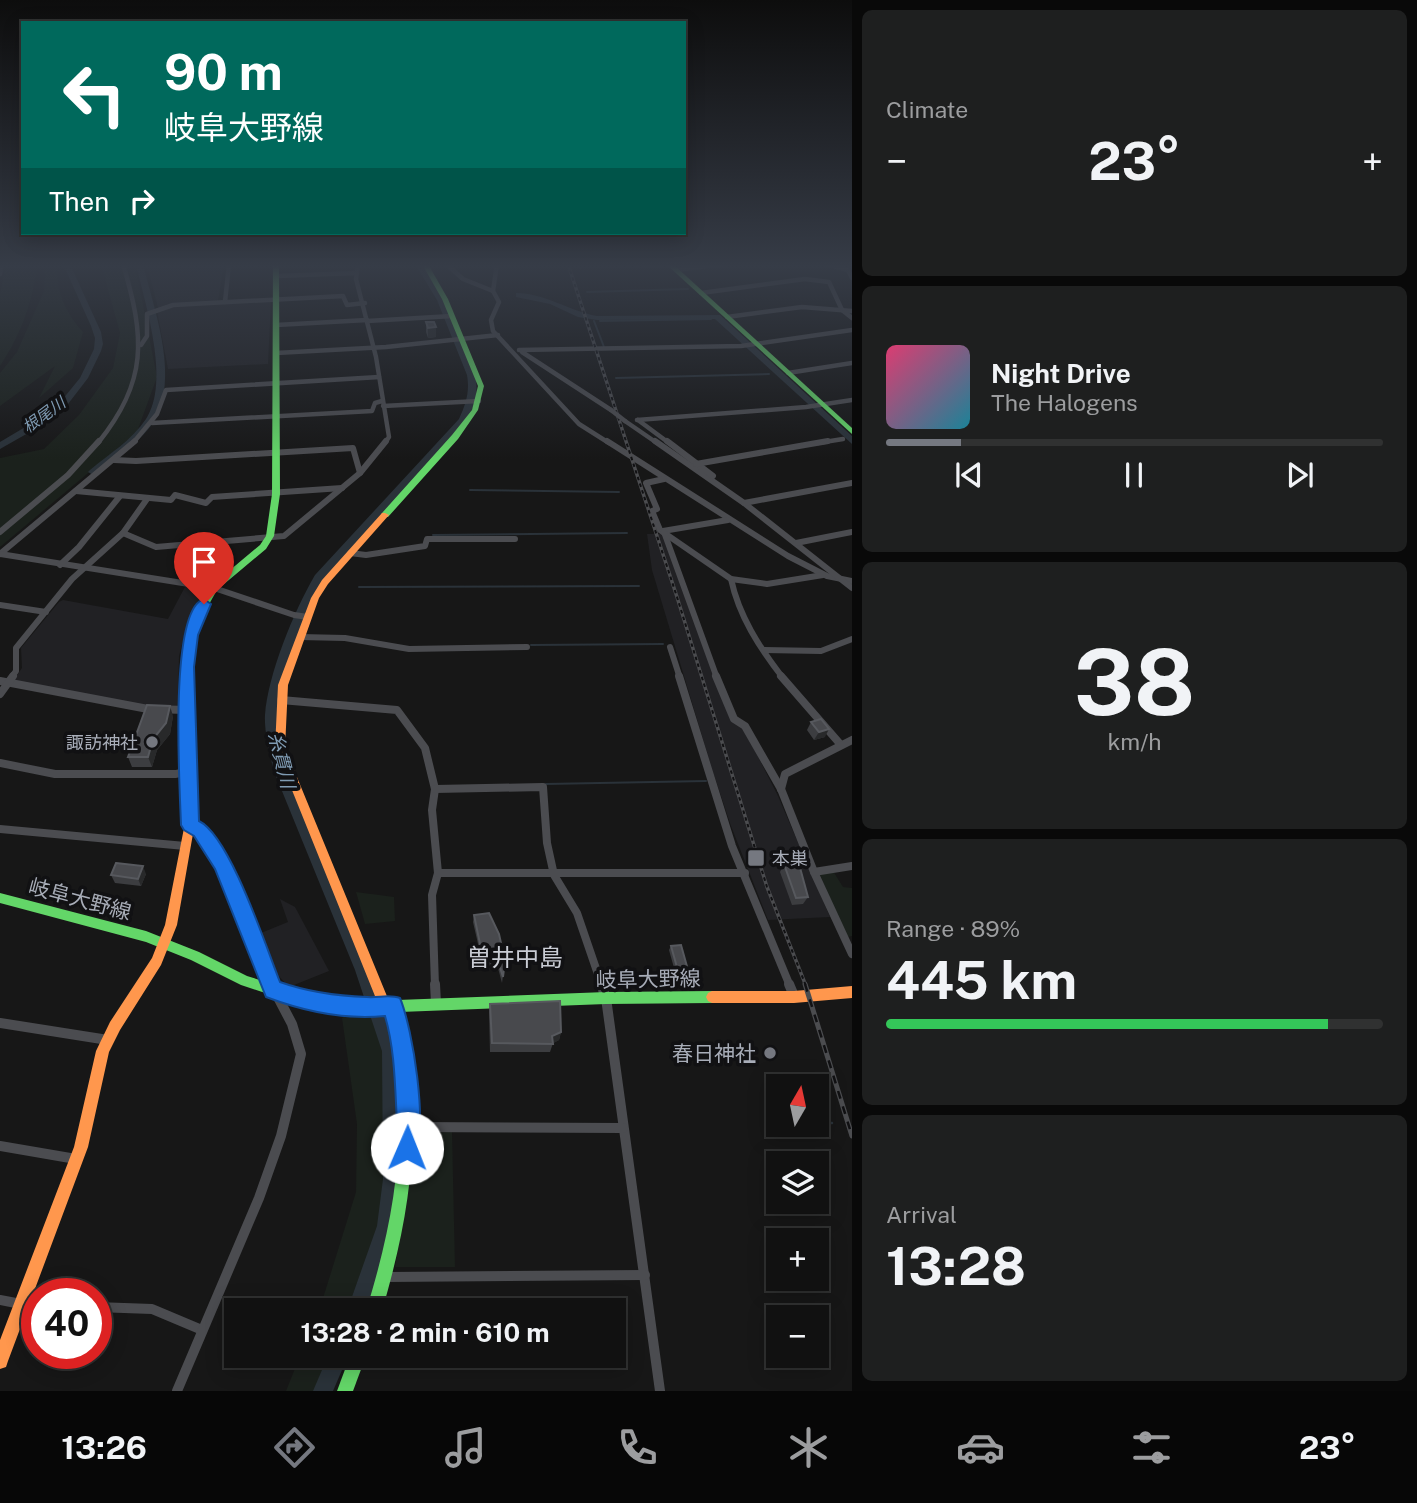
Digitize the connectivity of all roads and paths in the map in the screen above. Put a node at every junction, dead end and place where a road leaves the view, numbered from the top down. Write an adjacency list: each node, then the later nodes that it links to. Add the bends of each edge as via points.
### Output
1 (137, 329): 13 (street)
2 (148, 329): 13 (street)
3 (276, 329): 16 (main road)
4 (369, 329): 14 (street)
5 (453, 329): 10 (main road)
6 (493, 329): 9 (street)
7 (739, 329): 12 (main road)
8 (852, 330): 12 (street)
9 (499, 335): 10 (street); 11 (street)
10 (457, 339): 14 (street); 22 (main road, via 481,386)
11 (506, 342): 15 (street); 33 (street, via 579,424)
12 (754, 344): 15 (street); 18 (main road)
13 (140, 345): 42 (street, via 125,400 95,448 60,484)
14 (374, 348): 16 (street); 19 (street)
15 (519, 350): 40 (street, bridge)
16 (276, 353): 20 (main road)
17 (852, 363): 18 (street)
18 (788, 373): 24 (main road)
19 (379, 377): 20 (street); 23 (street)
20 (276, 383): 25 (main road); 26 (street, via 169,389)
21 (852, 400): 24 (street)
22 (474, 401): 23 (street); 49 (main road, via 455,437)
23 (383, 403): 25 (street, via 375,403 372,411); 32 (street, via 389,436)
24 (823, 405): 27 (main road); 31 (street, via 637,420)
25 (276, 416): 26 (street); 29 (main road)
26 (152, 423): 30 (street)
27 (852, 432)
28 (843, 439): 31 (street)
29 (276, 453): 30 (street); 32 (street, via 353,448); 37 (main road)
30 (114, 460): 36 (street)
31 (696, 464): 40 (street)
32 (360, 473): 35 (street)
33 (664, 479): 41 (street); 43 (street, via 646,484 657,509 652,511)
34 (852, 483): 40 (street)
35 (343, 488): 37 (street); 47 (street, via 293,530)
36 (76, 491): 38 (street); 50 (street)
37 (276, 494): 39 (street, via 212,497 206,503 175,495 171,500); 47 (main road)
38 (120, 496): 39 (street); 51 (street)
39 (147, 499): 45 (street)
40 (746, 502): 48 (street)
41 (728, 520): 43 (street); 53 (street)
42 (0, 531)
43 (664, 532): 54 (street); 76 (street, via 723,695)
44 (852, 532): 48 (street)
45 (123, 533): 47 (street, via 156,547); 52 (street)
46 (515, 539): 49 (street, via 427,539 425,546)
47 (269, 540): 57 (main road)
48 (796, 543): 56 (street)
49 (350, 553): 61 (main road)
50 (0, 554): 51 (street)
51 (60, 565): 52 (street)
52 (83, 568): 57 (street); 60 (street)
53 (823, 575): 54 (street, via 767,584); 56 (street)
54 (731, 579): 66 (street, via 747,626)
55 (852, 581): 56 (street)
56 (842, 582): 58 (street)
57 (214, 588): 61 (street); 70 (main road, via 189,641)
58 (852, 588)
59 (0, 605): 60 (street)
60 (46, 612): 67 (street, via 16,648 16,671)
61 (303, 616): 62 (main road)
62 (300, 637): 65 (street, via 345,638 409,649); 69 (main road)
63 (852, 639): 66 (street, via 821,650)
64 (670, 646): 83 (street, via 732,846)
65 (527, 647)
66 (764, 650): 72 (street)
67 (4, 683): 68 (street); 70 (street, via 148,709)
68 (0, 694)
69 (281, 700): 75 (street, via 397,710 425,748); 93 (main road, via 280,748)
70 (187, 710): 74 (main road)
71 (852, 740): 72 (street)
72 (841, 745): 76 (street, via 785,774)
73 (0, 763): 74 (street, via 55,774)
74 (187, 771): 77 (main road)
75 (435, 789): 82 (street, via 432,810); 84 (street, via 543,787)
76 (781, 789): 81 (street)
77 (190, 825): 79 (main road); 88 (street, via 201,830 223,866)
78 (0, 829): 79 (street)
79 (185, 846): 86 (main road)
80 (852, 866): 81 (street)
81 (814, 872): 87 (street)
82 (438, 873): 84 (street); 92 (street, via 432,895)
83 (745, 873): 84 (street); 90 (street)
84 (554, 874): 91 (street, via 578,914)
85 (0, 898): 86 (main road, 岐阜大野線)
86 (166, 945): 88 (main road, 岐阜大野線); 95 (main road)
87 (852, 954)
88 (273, 990): 93 (main road, 岐阜大野線, via 338,1005); 108 (street, via 292,1024 301,1054 281,1136 259,1198)
89 (852, 992): 90 (main road, 岐阜大野線)
90 (794, 997): 91 (main road, 岐阜大野線)
91 (606, 998): 92 (main road, 岐阜大野線); 97 (street)
92 (436, 1003): 93 (main road, 岐阜大野線)
93 (388, 1006): 96 (main road, via 401,1036)
94 (0, 1023): 95 (street)
95 (108, 1040): 99 (main road)
96 (408, 1127): 97 (street); 101 (main road, via 402,1211)
97 (623, 1128): 100 (street)
98 (0, 1146): 99 (street)
99 (76, 1159): 102 (main road)
100 (645, 1275): 101 (street); 113 (street)
101 (387, 1277): 104 (main road)
102 (35, 1278)
103 (21, 1298): 105 (street)
104 (379, 1298)
105 (0, 1300)
106 (112, 1308): 108 (street, via 152,1310)
107 (21, 1314): 109 (main road)
108 (202, 1330): 111 (street)
109 (0, 1361)
110 (354, 1368): 112 (main road)
111 (177, 1391)
112 (345, 1391)
113 (660, 1391)

